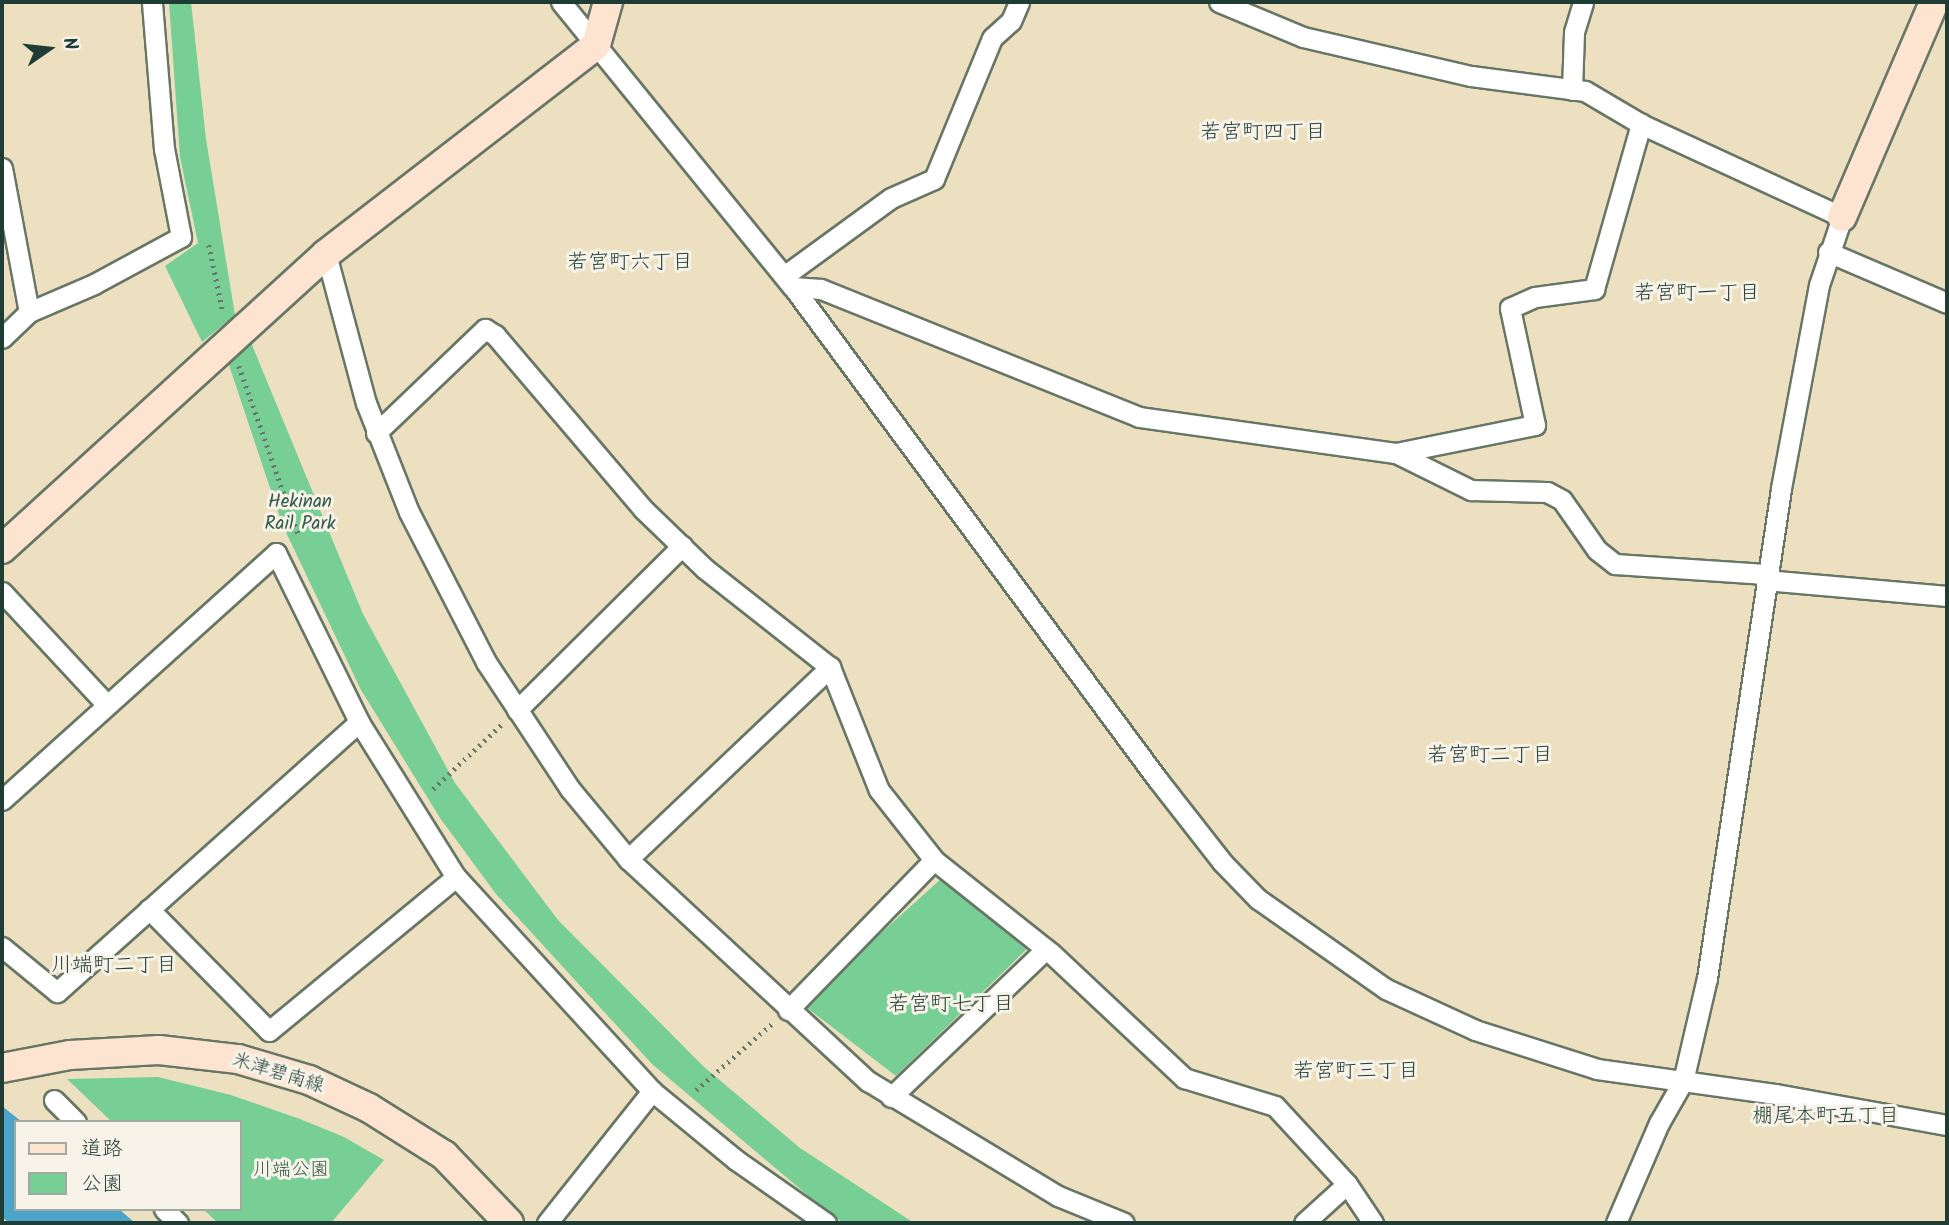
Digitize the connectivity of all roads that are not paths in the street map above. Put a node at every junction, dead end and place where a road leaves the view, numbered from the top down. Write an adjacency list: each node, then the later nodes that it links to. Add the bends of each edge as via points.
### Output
1 (152, 2): 17 (street, via 164,149 181,237 94,284)
2 (561, 2): 8 (street)
3 (608, 2): 8 (street)
4 (1019, 2): 15 (street, via 1011,21 992,38 934,179 891,198)
5 (1219, 2): 9 (street, via 1303,37 1471,76)
6 (1583, 2): 9 (street, via 1574,32)
7 (1934, 2): 12 (street)
8 (596, 45): 14 (street); 15 (street)
9 (1572, 90): 10 (street, via 1585,91)
10 (1641, 124): 12 (street); 20 (street, via 1594,289 1535,297 1510,308 1535,425)
11 (2, 168): 17 (street)
12 (1842, 217): 13 (street)
13 (1828, 252): 16 (street); 23 (street)
14 (326, 254): 19 (street); 22 (street)
15 (789, 282): 20 (street, via 821,289 1139,417); 39 (street, via 1158,780 1222,862 1258,899 1386,989 1475,1030 1597,1069)
16 (1947, 303)
17 (29, 312): 18 (street)
18 (2, 338)
19 (376, 433): 21 (street, via 485,329 495,335 643,509); 28 (street, via 409,512 486,662)
20 (1396, 453): 23 (street, via 1471,490 1547,492 1562,500 1597,550 1615,564)
21 (682, 546): 26 (street); 28 (street)
22 (2, 549)
23 (1766, 577): 25 (street); 39 (street, via 1707,978)
24 (2, 592): 27 (street)
25 (1947, 596)
26 (830, 667): 31 (street); 32 (street, via 879,790)
27 (107, 705): 29 (street, via 276,553); 30 (street)
28 (517, 710): 31 (street, via 570,789)
29 (359, 722): 33 (street); 34 (street)
30 (2, 800)
31 (628, 859): 37 (street)
32 (934, 860): 36 (street); 37 (street)
33 (456, 877): 34 (street, via 269,1031); 40 (street)
34 (149, 909): 35 (street, via 57,992)
35 (2, 947)
36 (1046, 949): 41 (street); 45 (street, via 1184,1078 1275,1106)
37 (788, 1010): 41 (street)
38 (2, 1068): 46 (street, 米津碧南線, via 70,1055 159,1050 238,1059 297,1076 369,1108 444,1155)
39 (1683, 1081): 44 (street); 52 (street, via 1659,1123)
40 (652, 1091): 47 (street); 48 (street, via 736,1160)
41 (891, 1097): 49 (street, via 1058,1196)
42 (54, 1100): 43 (street)
43 (74, 1120)
44 (1947, 1125)
45 (1347, 1184): 50 (street); 51 (street)
46 (509, 1223)
47 (547, 1223)
48 (826, 1223)
49 (1124, 1223)
50 (1304, 1223)
51 (1373, 1223)
52 (1616, 1223)

